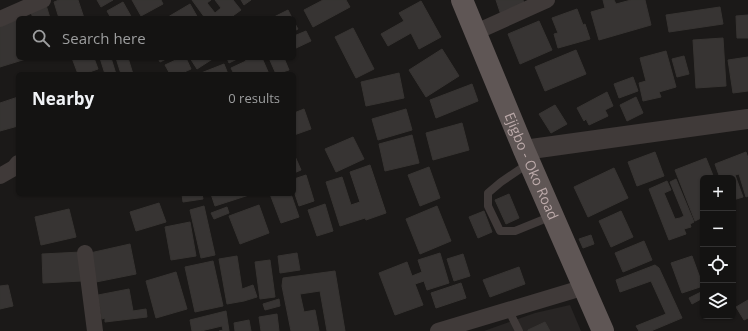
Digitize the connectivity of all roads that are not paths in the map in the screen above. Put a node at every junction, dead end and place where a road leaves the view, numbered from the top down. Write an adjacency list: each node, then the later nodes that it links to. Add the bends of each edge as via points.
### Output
1 (43, 0): 4 (street)
2 (462, 0): 5 (main road, Ejigbo - Oko Road)
3 (547, 0): 5 (street)
4 (0, 19)
5 (476, 32): 7 (main road, Ejigbo - Oko Road)
6 (748, 119): 7 (street)
7 (527, 156): 10 (main road, Ejigbo - Oko Road); 10 (lane, via 488,193 488,206 500,231 515,231)
8 (16, 165): 9 (street)
9 (0, 176)
10 (553, 216): 12 (main road, Ejigbo - Oko Road)
11 (85, 253): 14 (street)
12 (585, 287): 13 (street); 17 (main road, Ejigbo - Oko Road)
13 (509, 311): 15 (street); 16 (lane)
14 (95, 331)
15 (438, 331)
16 (519, 331)
17 (603, 331)

